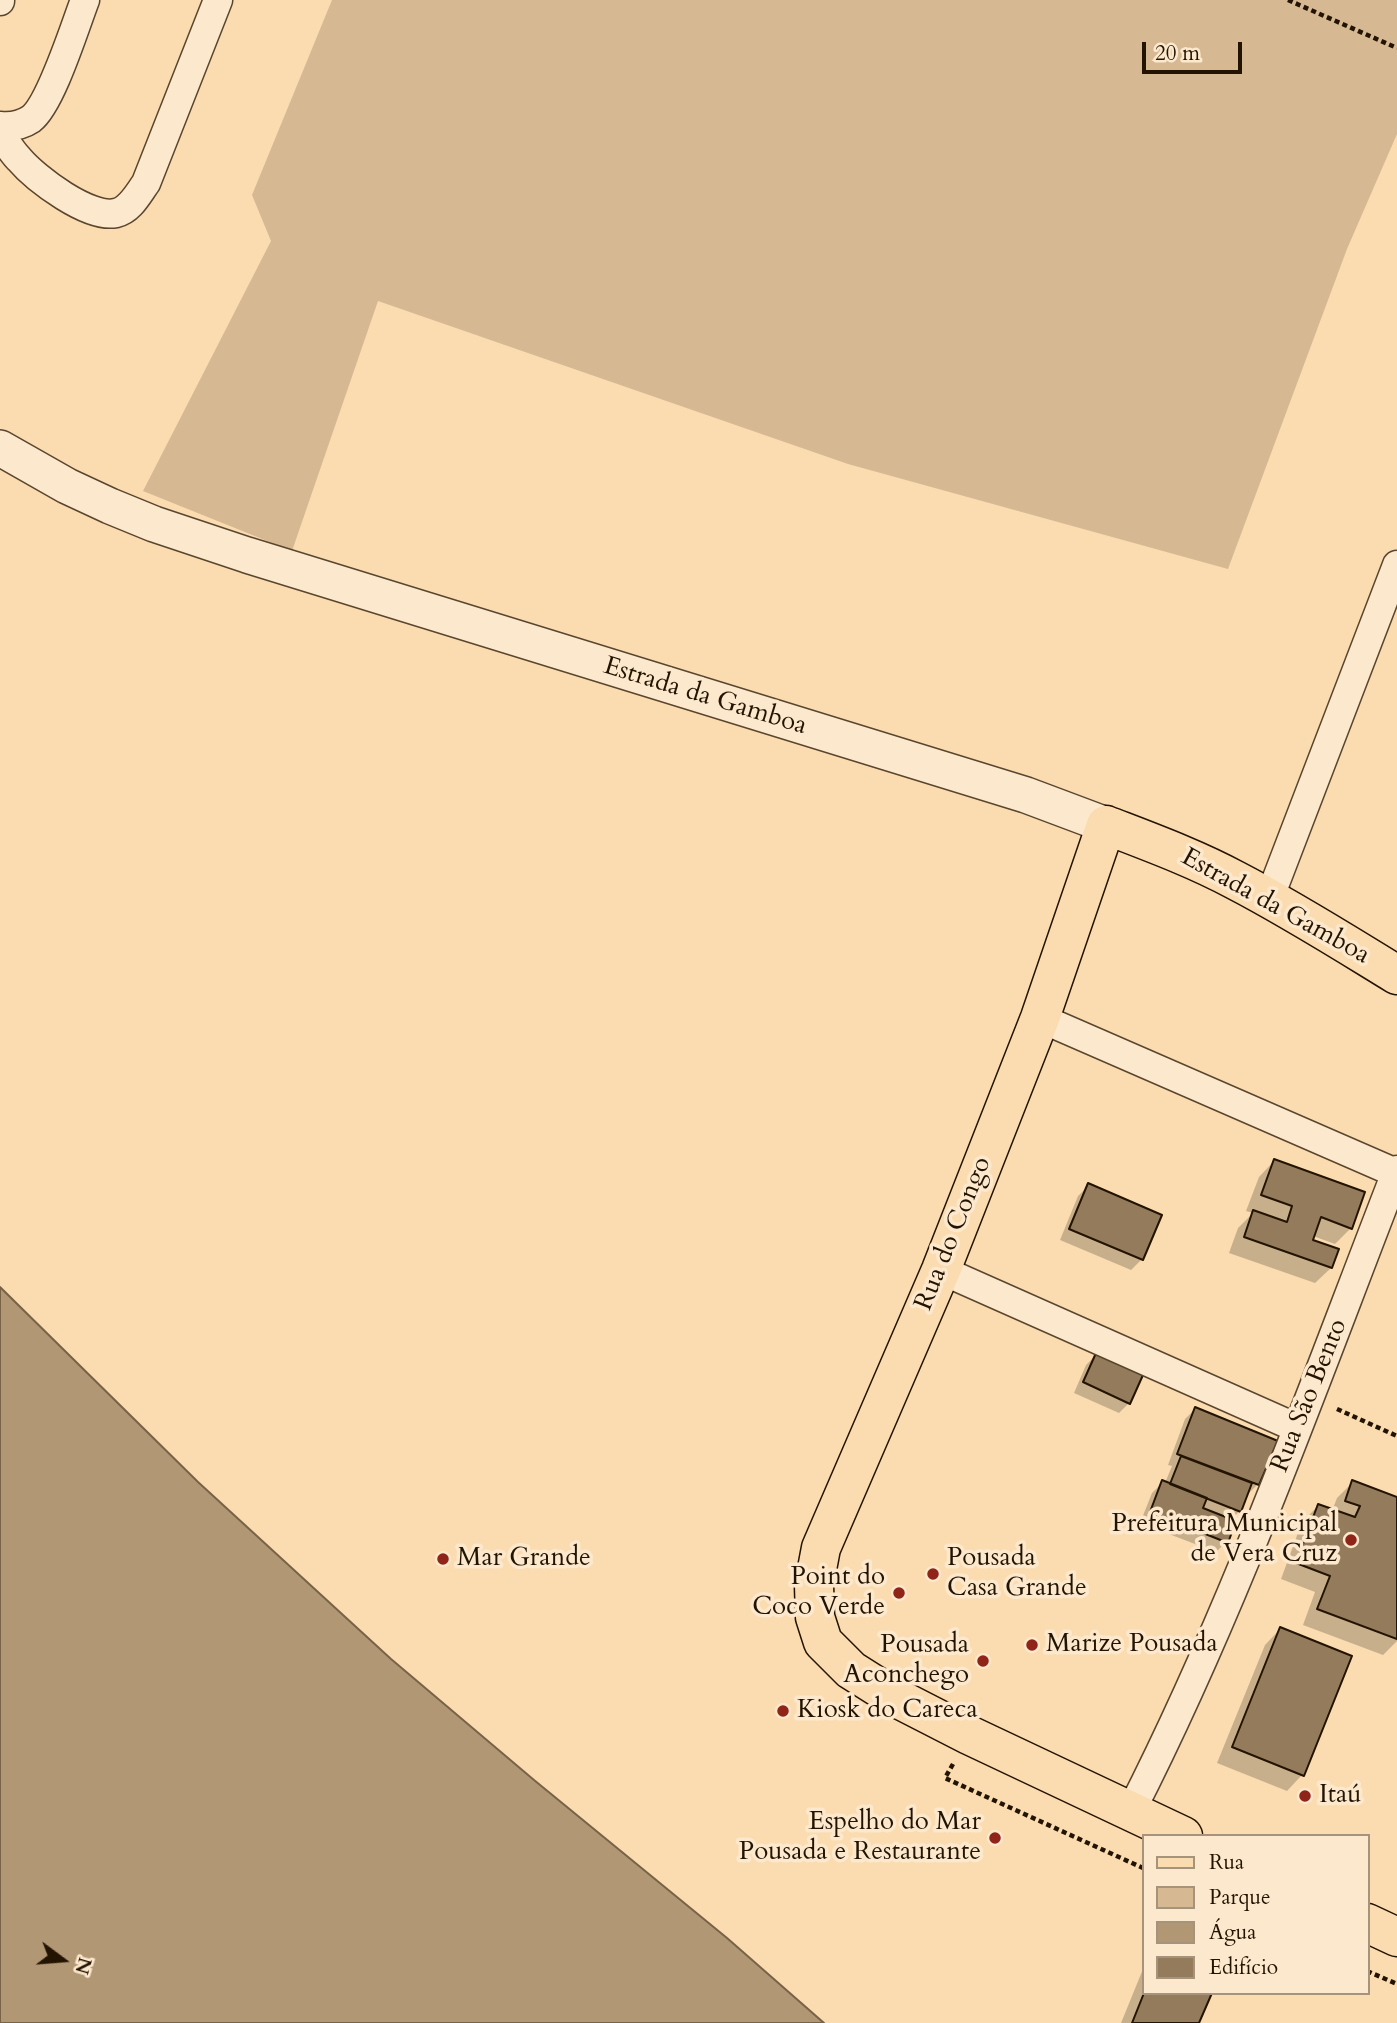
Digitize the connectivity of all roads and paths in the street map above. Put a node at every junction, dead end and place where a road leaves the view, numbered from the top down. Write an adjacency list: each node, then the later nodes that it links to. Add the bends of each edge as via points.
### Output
1 (85, 0): 5 (street, via 48,94 32,118 12,127)
2 (218, 0): 6 (street, via 146,183 124,209 98,212 60,193 19,159)
3 (1289, 0): 4 (path)
4 (1397, 48)
5 (0, 126)
6 (0, 133)
7 (0, 448): 9 (street, Estrada da Gamboa, via 67,486 154,524 1026,795)
8 (1397, 565): 10 (street)
9 (1107, 825): 10 (main road, Estrada da Gamboa); 12 (main road, Rua do Congo)
10 (1269, 899): 11 (main road, Estrada da Gamboa)
11 (1397, 975)
12 (1040, 1018): 13 (street); 14 (main road, Rua do Congo)
13 (1396, 1171): 15 (street, Rua São Bento)
14 (941, 1270): 16 (street); 18 (main road, Rua do Congo, via 821,1548 814,1585 815,1618 823,1642 851,1670)
15 (1311, 1397): 16 (street, Rua São Bento); 17 (path)
16 (1297, 1428): 19 (street, Rua São Bento, via 1210,1646)
17 (1397, 1436)
18 (969, 1735): 19 (main road); 21 (path, via 945,1778)
19 (1131, 1811): 20 (main road)
20 (1178, 1834)
21 (1142, 1868)
22 (1369, 1924): 23 (main road)
23 (1397, 1937)
24 (1369, 1971): 25 (path)
25 (1397, 1984)

